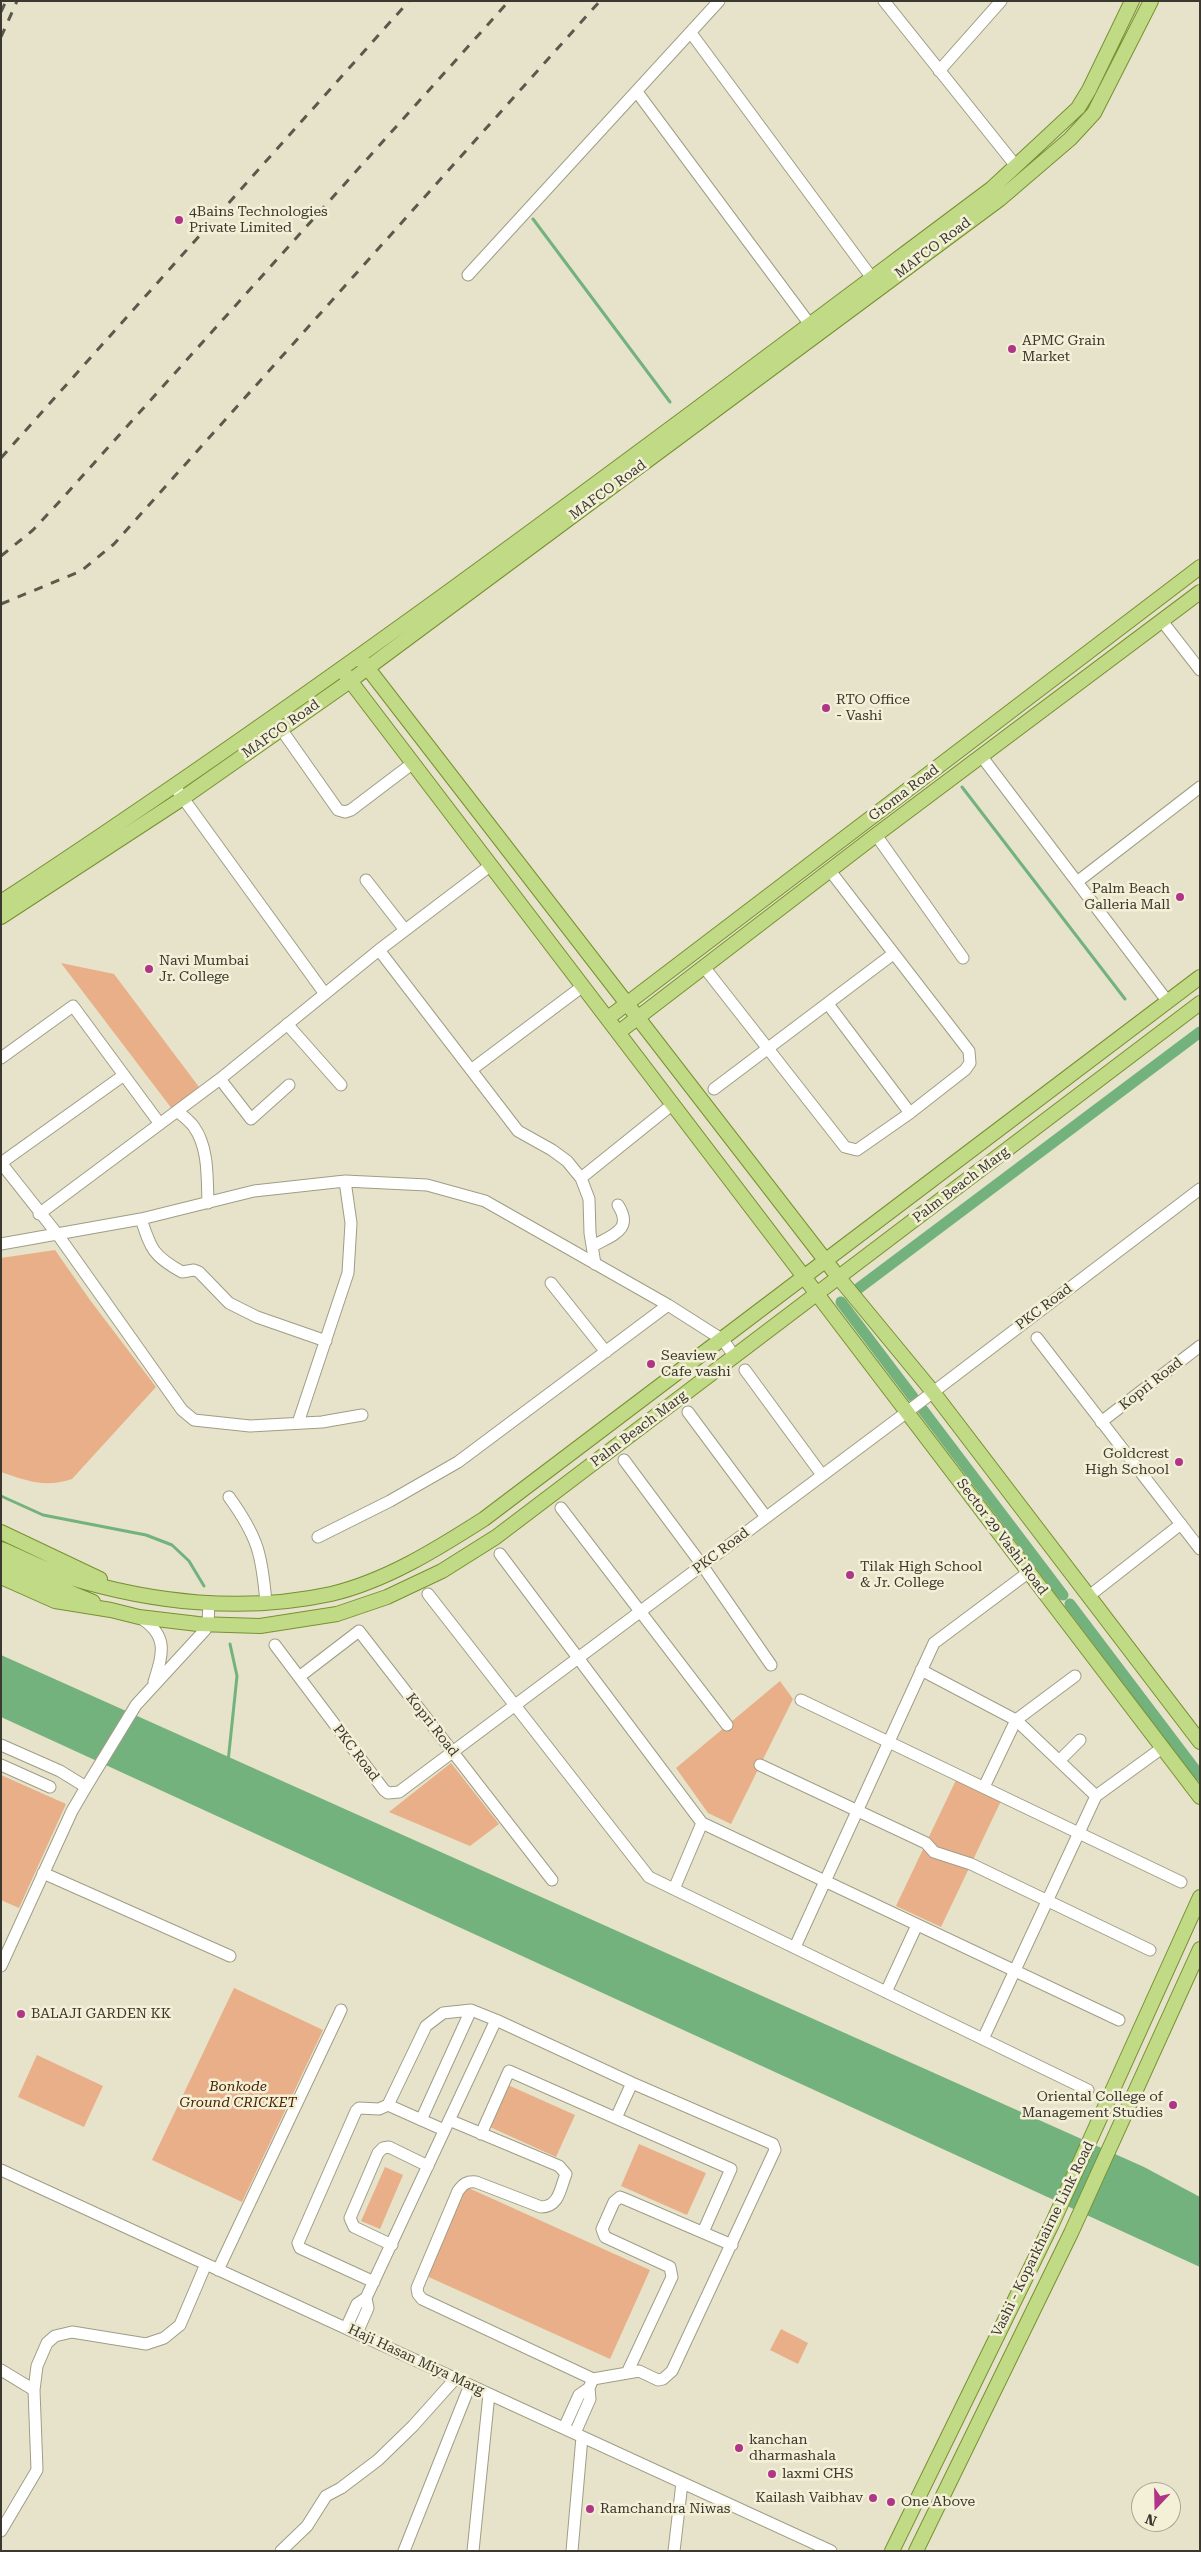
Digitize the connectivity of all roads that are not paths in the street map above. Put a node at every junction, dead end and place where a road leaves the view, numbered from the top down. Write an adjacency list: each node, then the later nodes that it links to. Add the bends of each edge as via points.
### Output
1 (719, 1): 6 (street)
2 (884, 1): 7 (street)
3 (1002, 1): 7 (street)
4 (1132, 1): 9 (main road, MAFCO Road, via 1078,108)
5 (1151, 1): 10 (main road, MAFCO Road, via 1094,113 1070,140)
6 (691, 33): 8 (street); 12 (street)
7 (939, 71): 9 (street)
8 (637, 92): 11 (street); 13 (street)
9 (1016, 166): 10 (main road, MAFCO Road)
10 (995, 194): 12 (main road, MAFCO Road); 13 (main road, MAFCO Road)
11 (468, 275)
12 (872, 278): 13 (main road, MAFCO Road)
13 (813, 329): 17 (main road, MAFCO Road)
14 (1200, 567): 42 (main road, Groma Road)
15 (1200, 592): 16 (main road, Groma Road)
16 (1162, 621): 18 (street); 21 (main road, Groma Road)
17 (363, 662): 19 (main road, MAFCO Road); 42 (main road)
18 (1200, 670)
19 (346, 675): 20 (main road, MAFCO Road); 22 (main road, Sector 29 Vashi Road); 24 (main road, MAFCO Road)
20 (281, 729): 22 (street, via 338,810 345,812); 24 (main road, MAFCO Road)
21 (982, 757): 25 (main road, Groma Road); 29 (street)
22 (413, 763): 26 (main road, Sector 29 Vashi Road)
23 (1200, 787): 29 (street)
24 (179, 792): 30 (main road, MAFCO Road); 31 (main road, MAFCO Road); 39 (street)
25 (876, 835): 27 (main road, Groma Road); 35 (street)
26 (491, 865): 32 (street); 38 (main road, Sector 29 Vashi Road)
27 (831, 872): 34 (street); 36 (main road, Groma Road)
28 (366, 880): 32 (street)
29 (1077, 882): 40 (street)
30 (1, 902)
31 (1, 917)
32 (406, 930): 33 (street)
33 (379, 950): 39 (street); 50 (street)
34 (893, 954): 43 (street); 58 (street, via 971,1056 965,1070)
35 (963, 958)
36 (704, 967): 45 (main road, Groma Road); 48 (street)
37 (1200, 978): 40 (main road, Palm Beach Marg)
38 (583, 986): 44 (main road, Sector 29 Vashi Road); 50 (street)
39 (325, 994): 46 (street)
40 (1168, 1002): 71 (main road, Palm Beach Marg)
41 (1200, 1003): 74 (main road, Palm Beach Marg)
42 (627, 1004): 44 (main road, Groma Road); 45 (main road)
43 (828, 1004): 48 (street); 58 (street)
44 (608, 1018): 47 (main road, Sector 29 Vashi Road)
45 (638, 1018): 47 (main road, Groma Road); 71 (main road)
46 (287, 1024): 52 (street); 54 (street)
47 (619, 1032): 56 (main road, Sector 29 Vashi Road)
48 (767, 1050): 55 (street); 58 (street, via 849,1149 857,1150)
49 (1, 1058): 51 (street, via 73,1006)
50 (471, 1070): 61 (street, via 518,1131 567,1161)
51 (124, 1075): 59 (street); 60 (street)
52 (220, 1079): 53 (street, via 251,1119); 57 (street)
53 (288, 1085)
54 (341, 1085)
55 (714, 1089)
56 (674, 1104): 61 (street); 73 (main road, Sector 29 Vashi Road)
57 (177, 1111): 59 (street); 64 (street, via 194,1127 202,1142)
58 (910, 1113)
59 (160, 1124): 66 (street)
60 (1, 1163): 66 (street)
61 (581, 1178): 70 (street, via 589,1199)
62 (345, 1181): 64 (street, via 254,1191); 72 (street, via 427,1185 485,1201); 79 (street, via 351,1223 348,1273)
63 (1200, 1189): 85 (street, PKC Road)
64 (208, 1203): 67 (street)
65 (618, 1205): 70 (street, via 624,1214 625,1223 621,1230)
66 (40, 1214): 68 (street)
67 (141, 1219): 68 (street); 79 (street, via 152,1250 173,1268 182,1272 199,1272 229,1303 257,1318)
68 (58, 1235): 69 (street); 90 (street, via 182,1410 194,1420 250,1426)
69 (1, 1244)
70 (593, 1246): 72 (street)
71 (825, 1260): 73 (main road, Palm Beach Marg); 74 (main road)
72 (595, 1264): 77 (street)
73 (804, 1276): 76 (main road, Sector 29 Vashi Road); 80 (main road, Palm Beach Marg)
74 (839, 1278): 76 (main road, Palm Beach Marg); 85 (main road)
75 (550, 1283): 82 (street)
76 (818, 1294): 83 (main road, Palm Beach Marg); 87 (main road, Sector 29 Vashi Road)
77 (668, 1305): 80 (street); 82 (street)
78 (1036, 1338): 89 (street)
79 (326, 1340): 90 (street)
80 (723, 1340): 83 (street); 111 (main road, Palm Beach Marg, via 484,1520 432,1552 331,1594)
81 (1200, 1346): 89 (street, Kopri Road)
82 (606, 1352): 98 (street, via 458,1462)
83 (735, 1357): 115 (main road, Palm Beach Marg, via 496,1537 442,1571 387,1597 336,1614 260,1626)
84 (745, 1370): 92 (street)
85 (933, 1392): 87 (street, PKC Road); 109 (main road)
86 (688, 1412): 95 (street)
87 (907, 1412): 92 (street, PKC Road); 104 (main road, Sector 29 Vashi Road)
88 (362, 1415): 90 (street)
89 (1101, 1422): 96 (street)
90 (298, 1423)
91 (624, 1460): 103 (street)
92 (822, 1475): 95 (street, PKC Road)
93 (229, 1498): 111 (street, via 258,1546 263,1563)
94 (561, 1508): 113 (street)
95 (766, 1517): 103 (street, PKC Road)
96 (1181, 1524): 100 (street); 109 (street)
97 (1, 1532): 107 (main road)
98 (318, 1537)
99 (1, 1549): 106 (main road)
100 (1200, 1549)
101 (500, 1554): 117 (street)
102 (1, 1564): 106 (main road)
103 (702, 1565): 113 (street, PKC Road); 118 (street)
104 (1029, 1572): 119 (street, via 934,1643); 131 (main road, Sector 29 Vashi Road)
105 (1, 1577): 112 (main road, via 55,1601)
106 (65, 1583): 107 (main road); 112 (main road)
107 (119, 1588): 110 (main road, Palm Beach Marg, via 148,1596)
108 (428, 1594): 124 (street)
109 (1089, 1596): 129 (main road)
110 (209, 1603): 111 (main road, Palm Beach Marg); 115 (street)
111 (266, 1603)
112 (111, 1610): 114 (main road, Palm Beach Marg)
113 (640, 1612): 117 (street, PKC Road); 126 (street)
114 (138, 1617): 115 (main road, Palm Beach Marg); 122 (street, via 154,1628 161,1643 161,1658)
115 (208, 1624): 122 (street, via 193,1646)
116 (275, 1645): 120 (street, PKC Road)
117 (578, 1658): 124 (street, PKC Road); 142 (street)
118 (771, 1664)
119 (921, 1670): 125 (street); 128 (street)
120 (299, 1676): 132 (street, PKC Road, via 388,1793 399,1792); 132 (street, Kopri Road, via 359,1631)
121 (1075, 1676): 125 (street)
122 (152, 1686): 136 (street, via 136,1705)
123 (801, 1700): 128 (street)
124 (515, 1705): 132 (street, PKC Road); 148 (street, via 649,1877)
125 (1016, 1720): 133 (street); 137 (street)
126 (727, 1725)
127 (1080, 1740): 133 (street)
128 (889, 1741): 137 (street); 141 (street)
129 (1200, 1742)
130 (1, 1745): 136 (street)
131 (1162, 1748): 139 (street); 140 (main road, Sector 29 Vashi Road)
132 (452, 1752): 145 (street, Kopri Road)
133 (1059, 1761): 139 (street)
134 (760, 1765): 141 (street)
135 (1, 1766): 138 (street)
136 (88, 1784): 144 (street)
137 (984, 1787): 143 (street)
138 (50, 1788)
139 (1096, 1796): 143 (street)
140 (1200, 1797)
141 (857, 1811): 146 (street); 150 (street, via 926,1843 934,1852 971,1864)
142 (702, 1823): 146 (street); 148 (street)
143 (1079, 1833): 147 (street); 150 (street)
144 (43, 1873): 155 (street); 156 (street)
145 (552, 1880)
146 (825, 1881): 151 (street); 152 (street)
147 (1181, 1882)
148 (674, 1889): 152 (street)
149 (1200, 1897): 198 (main road, Vashi - Koparkhairne Link Road, via 1058,2212)
150 (1047, 1901): 154 (street); 157 (street)
151 (917, 1925): 157 (street); 158 (street)
152 (795, 1948): 158 (street)
153 (1200, 1949): 199 (main road, Vashi - Koparkhairne Link Road, via 1076,2221)
154 (1150, 1950)
155 (230, 1956)
156 (1, 1966)
157 (1014, 1971): 162 (street); 163 (street)
158 (886, 1992): 163 (street)
159 (341, 2010): 177 (street)
160 (471, 2010): 161 (street); 166 (street, via 443,2012 426,2026); 168 (street)
161 (496, 2020): 164 (street); 169 (street)
162 (1119, 2020)
163 (983, 2039): 165 (street)
164 (632, 2083): 167 (street); 174 (street, via 773,2144 774,2156)
165 (1088, 2090)
166 (388, 2105): 168 (street); 178 (street, via 379,2109 356,2110 298,2243 300,2248)
167 (616, 2118): 170 (street, via 509,2071); 173 (street, via 731,2169)
168 (421, 2120): 169 (street)
169 (447, 2125): 170 (street); 171 (street)
170 (481, 2134): 185 (street, via 564,2170 566,2174 556,2202 552,2206 541,2207 476,2182 463,2185 417,2288 418,2294 422,2299)
171 (428, 2166): 175 (street); 175 (street, via 389,2147 378,2153 350,2218 354,2227)
172 (1, 2170): 176 (street, Haji Hasan Miya Marg)
173 (703, 2232): 174 (street); 183 (street, via 625,2199 614,2202 602,2229 605,2237 670,2267 672,2272)
174 (732, 2244): 183 (street, via 672,2371 658,2380 639,2371)
175 (392, 2245): 178 (street)
176 (206, 2264): 177 (street, Haji Hasan Miya Marg); 187 (street, via 180,2325 164,2338 146,2344 84,2332 55,2336 41,2353)
177 (218, 2270): 180 (street, Haji Hasan Miya Marg)
178 (374, 2282): 179 (street)
179 (366, 2298): 180 (street, via 357,2304); 181 (street, via 368,2308)
180 (346, 2328): 181 (street, Haji Hasan Miya Marg)
181 (357, 2333): 184 (street, Haji Hasan Miya Marg)
182 (1, 2370): 187 (street)
183 (627, 2374): 185 (street)
184 (455, 2378): 186 (street, Haji Hasan Miya Marg); 192 (street, via 378,2460 326,2496 307,2526)
185 (591, 2383): 189 (street, via 590,2399)
186 (470, 2385): 188 (street, Haji Hasan Miya Marg); 193 (street)
187 (34, 2390): 191 (street, via 38,2470)
188 (489, 2394): 189 (street, Haji Hasan Miya Marg); 194 (street)
189 (573, 2433): 190 (street, Haji Hasan Miya Marg); 195 (street)
190 (682, 2482): 196 (street); 197 (street, Haji Hasan Miya Marg)
191 (1, 2531)
192 (281, 2551)
193 (404, 2551)
194 (474, 2551)
195 (572, 2551)
196 (674, 2551)
197 (830, 2551)
198 (892, 2551)
199 (916, 2551)

